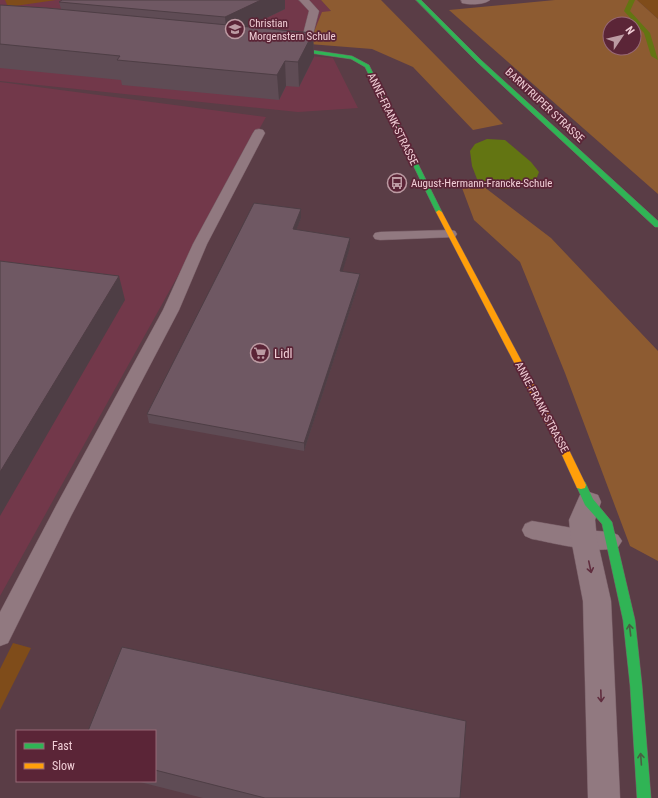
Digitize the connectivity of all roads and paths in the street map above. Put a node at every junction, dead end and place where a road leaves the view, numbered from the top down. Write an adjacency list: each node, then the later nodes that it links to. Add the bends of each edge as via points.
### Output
1 (304, 0): 6 (lane, via 314,11)
2 (418, 0): 8 (street, BARNTRUPER STRASSE, via 479,61)
3 (485, 0): 4 (lane)
4 (465, 2)
5 (273, 47): 6 (street, ANNE-FRANK-STRASSE)
6 (304, 50): 9 (street, ANNE-FRANK-STRASSE, via 352,58 367,66)
7 (259, 133): 15 (lane, via 200,244 171,310)
8 (658, 225)
9 (450, 234): 10 (lane); 11 (street, ANNE-FRANK-STRASSE, via 567,455)
10 (380, 236)
11 (589, 502): 13 (street, via 582,520); 14 (street, ANNE-FRANK-STRASSE, via 607,522)
12 (532, 530): 13 (lane)
13 (584, 539): 14 (lane); 16 (street, one-way to 16, via 597,600)
14 (611, 541): 17 (street, ANNE-FRANK-STRASSE, one-way to 14, via 629,620)
15 (0, 636)
16 (604, 798)
17 (644, 798)

